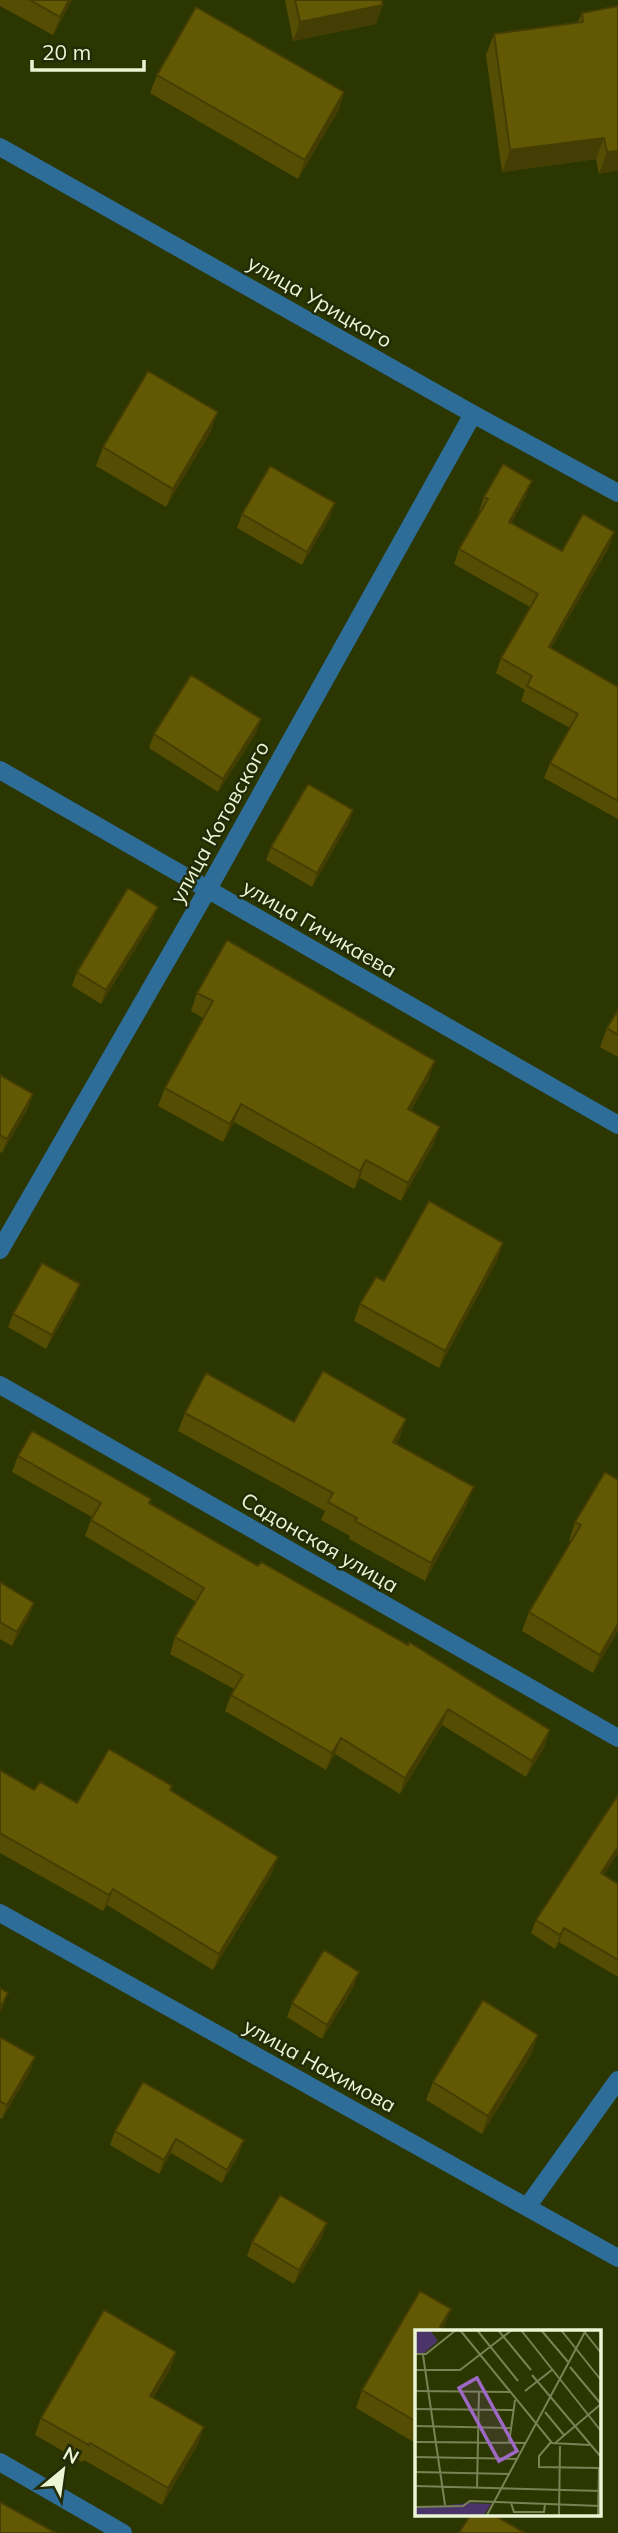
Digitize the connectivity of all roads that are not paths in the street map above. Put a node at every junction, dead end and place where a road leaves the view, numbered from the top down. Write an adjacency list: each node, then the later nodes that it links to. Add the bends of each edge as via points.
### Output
1 (0, 146): 2 (street, улица Урицкого)
2 (473, 414): 3 (street, улица Урицкого); 5 (street, улица Котовского)
3 (618, 493)
4 (0, 770): 5 (street, улица Гичикаева)
5 (208, 889): 6 (street, улица Гичикаева); 7 (street, улица Котовского)
6 (618, 1125)
7 (0, 1250)
8 (0, 1385): 9 (street, Садонская улица)
9 (618, 1738)
10 (0, 1913): 12 (street, улица Нахимова)
11 (618, 2080): 12 (street)
12 (527, 2207): 13 (street, улица Нахимова)
13 (618, 2258)
14 (0, 2462): 15 (street)
15 (123, 2533)

